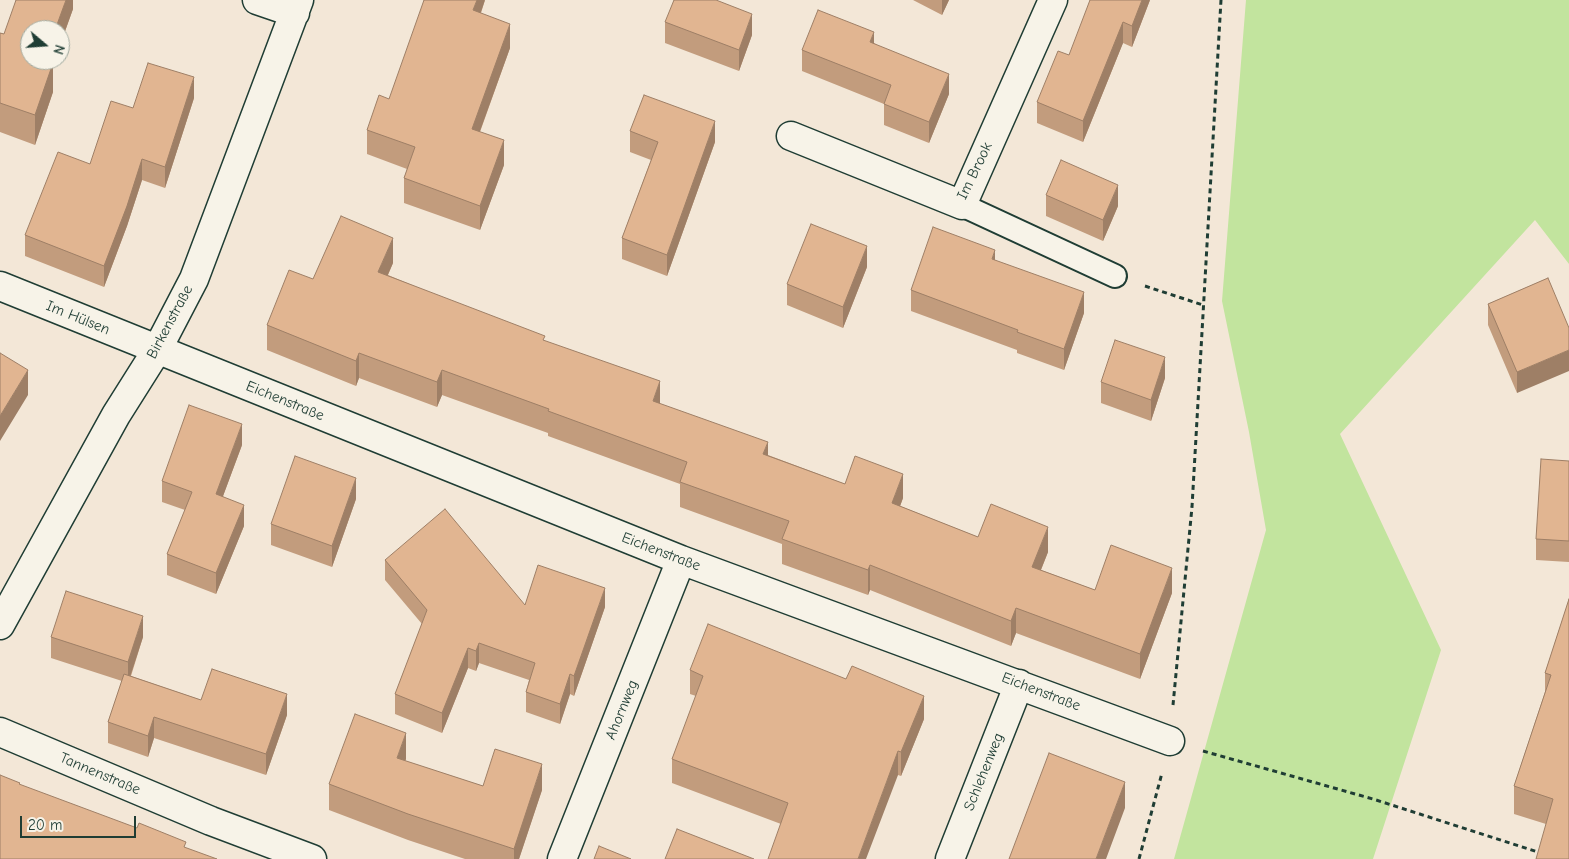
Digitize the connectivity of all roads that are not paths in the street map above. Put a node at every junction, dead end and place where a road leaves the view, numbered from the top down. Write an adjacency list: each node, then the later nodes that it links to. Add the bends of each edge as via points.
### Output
1 (257, 0): 3 (street)
2 (1053, 0): 5 (street, Im Brook)
3 (297, 7): 8 (street, Birkenstraße, via 194,279)
4 (791, 136): 5 (street, Im Brook)
5 (962, 205): 6 (lane)
6 (1115, 276)
7 (0, 286): 8 (street, Im Hülsen)
8 (157, 350): 9 (street, Eichenstraße); 10 (street, Birkenstraße, via 116,415)
9 (681, 560): 11 (street, Eichenstraße); 15 (street, Ahornweg)
10 (0, 625)
11 (1019, 684): 13 (street, Eichenstraße); 16 (street, Schlehenweg)
12 (0, 732): 14 (street, Tannenstraße, via 210,821)
13 (1170, 741)
14 (312, 859)
15 (562, 859)
16 (950, 859)

